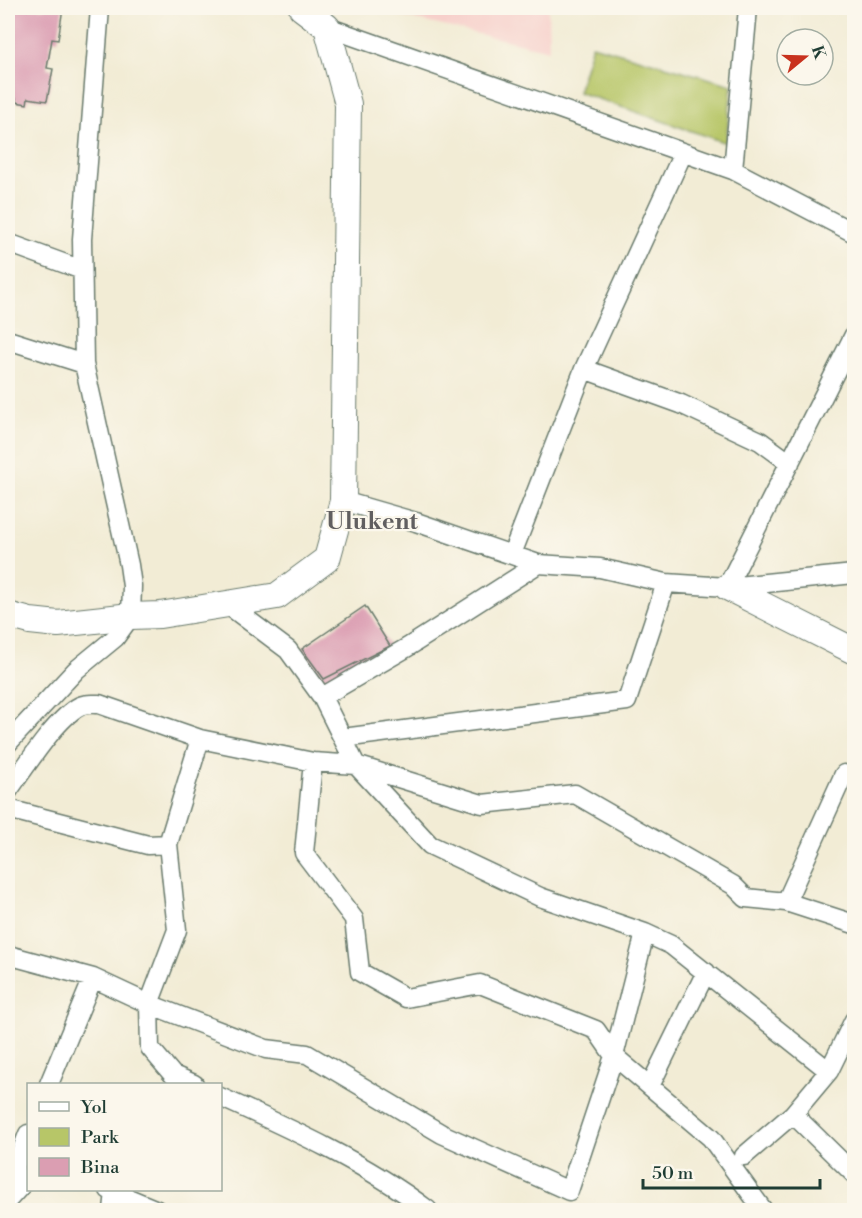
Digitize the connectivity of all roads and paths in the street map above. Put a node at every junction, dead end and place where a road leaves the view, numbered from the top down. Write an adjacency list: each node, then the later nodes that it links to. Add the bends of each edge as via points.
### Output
1 (100, 8): 9 (street)
2 (302, 8): 4 (street)
3 (748, 8): 6 (street)
4 (327, 27): 5 (street); 15 (street, via 348,104)
5 (683, 153): 6 (street); 13 (street)
6 (734, 170): 7 (street)
7 (855, 233)
8 (8, 243): 9 (street)
9 (82, 270): 12 (street)
10 (855, 335): 14 (street)
11 (8, 340): 12 (street)
12 (84, 364): 23 (street, via 129,565)
13 (584, 369): 14 (street, via 681,404 760,441); 16 (street)
14 (790, 463): 20 (street)
15 (343, 501): 16 (street); 21 (street, via 327,559 277,596)
16 (512, 554): 17 (street)
17 (538, 564): 19 (street, via 600,568); 25 (street)
18 (855, 574): 20 (street)
19 (666, 583): 20 (street); 26 (street, via 627,701)
20 (727, 587): 24 (street)
21 (228, 604): 23 (street); 25 (street, via 288,650)
22 (8, 615): 23 (street, via 58,624)
23 (131, 616): 28 (street, via 115,638 76,670)
24 (855, 651)
25 (322, 697): 26 (street)
26 (343, 738): 30 (street)
27 (200, 739): 29 (street); 32 (street, via 99,704 83,704 57,726); 34 (street)
28 (8, 743)
29 (313, 762): 30 (street); 44 (street, via 304,853 354,919 360,972 406,998 480,984 596,1030)
30 (356, 765): 35 (street, via 482,804 575,794 733,885 746,898); 37 (street, via 430,845 540,897)
31 (844, 774): 35 (street)
32 (8, 791)
33 (8, 809): 34 (street, via 148,845)
34 (168, 844): 41 (street, via 177,930)
35 (786, 902): 36 (street)
36 (855, 924)
37 (645, 933): 39 (street, via 671,945); 44 (street)
38 (8, 955): 40 (street)
39 (706, 972): 45 (street); 48 (street)
40 (93, 978): 41 (street); 46 (street)
41 (149, 1004): 44 (street, via 266,1049 307,1053 442,1134 569,1191); 47 (street, via 150,1048 173,1075)
42 (855, 1020): 43 (street)
43 (848, 1050): 45 (street)
44 (614, 1056): 48 (street)
45 (829, 1071): 50 (street)
46 (49, 1083)
47 (192, 1083)
48 (650, 1086): 61 (street, via 711,1138)
49 (222, 1098): 60 (street, via 299,1133 404,1192)
50 (793, 1114): 52 (street); 53 (street)
51 (27, 1137): 55 (street)
52 (744, 1155)
53 (854, 1173)
54 (27, 1179): 57 (street)
55 (8, 1186)
56 (112, 1191): 58 (street); 59 (street)
57 (8, 1200)
58 (113, 1210)
59 (157, 1210)
60 (428, 1210)
61 (762, 1210)

